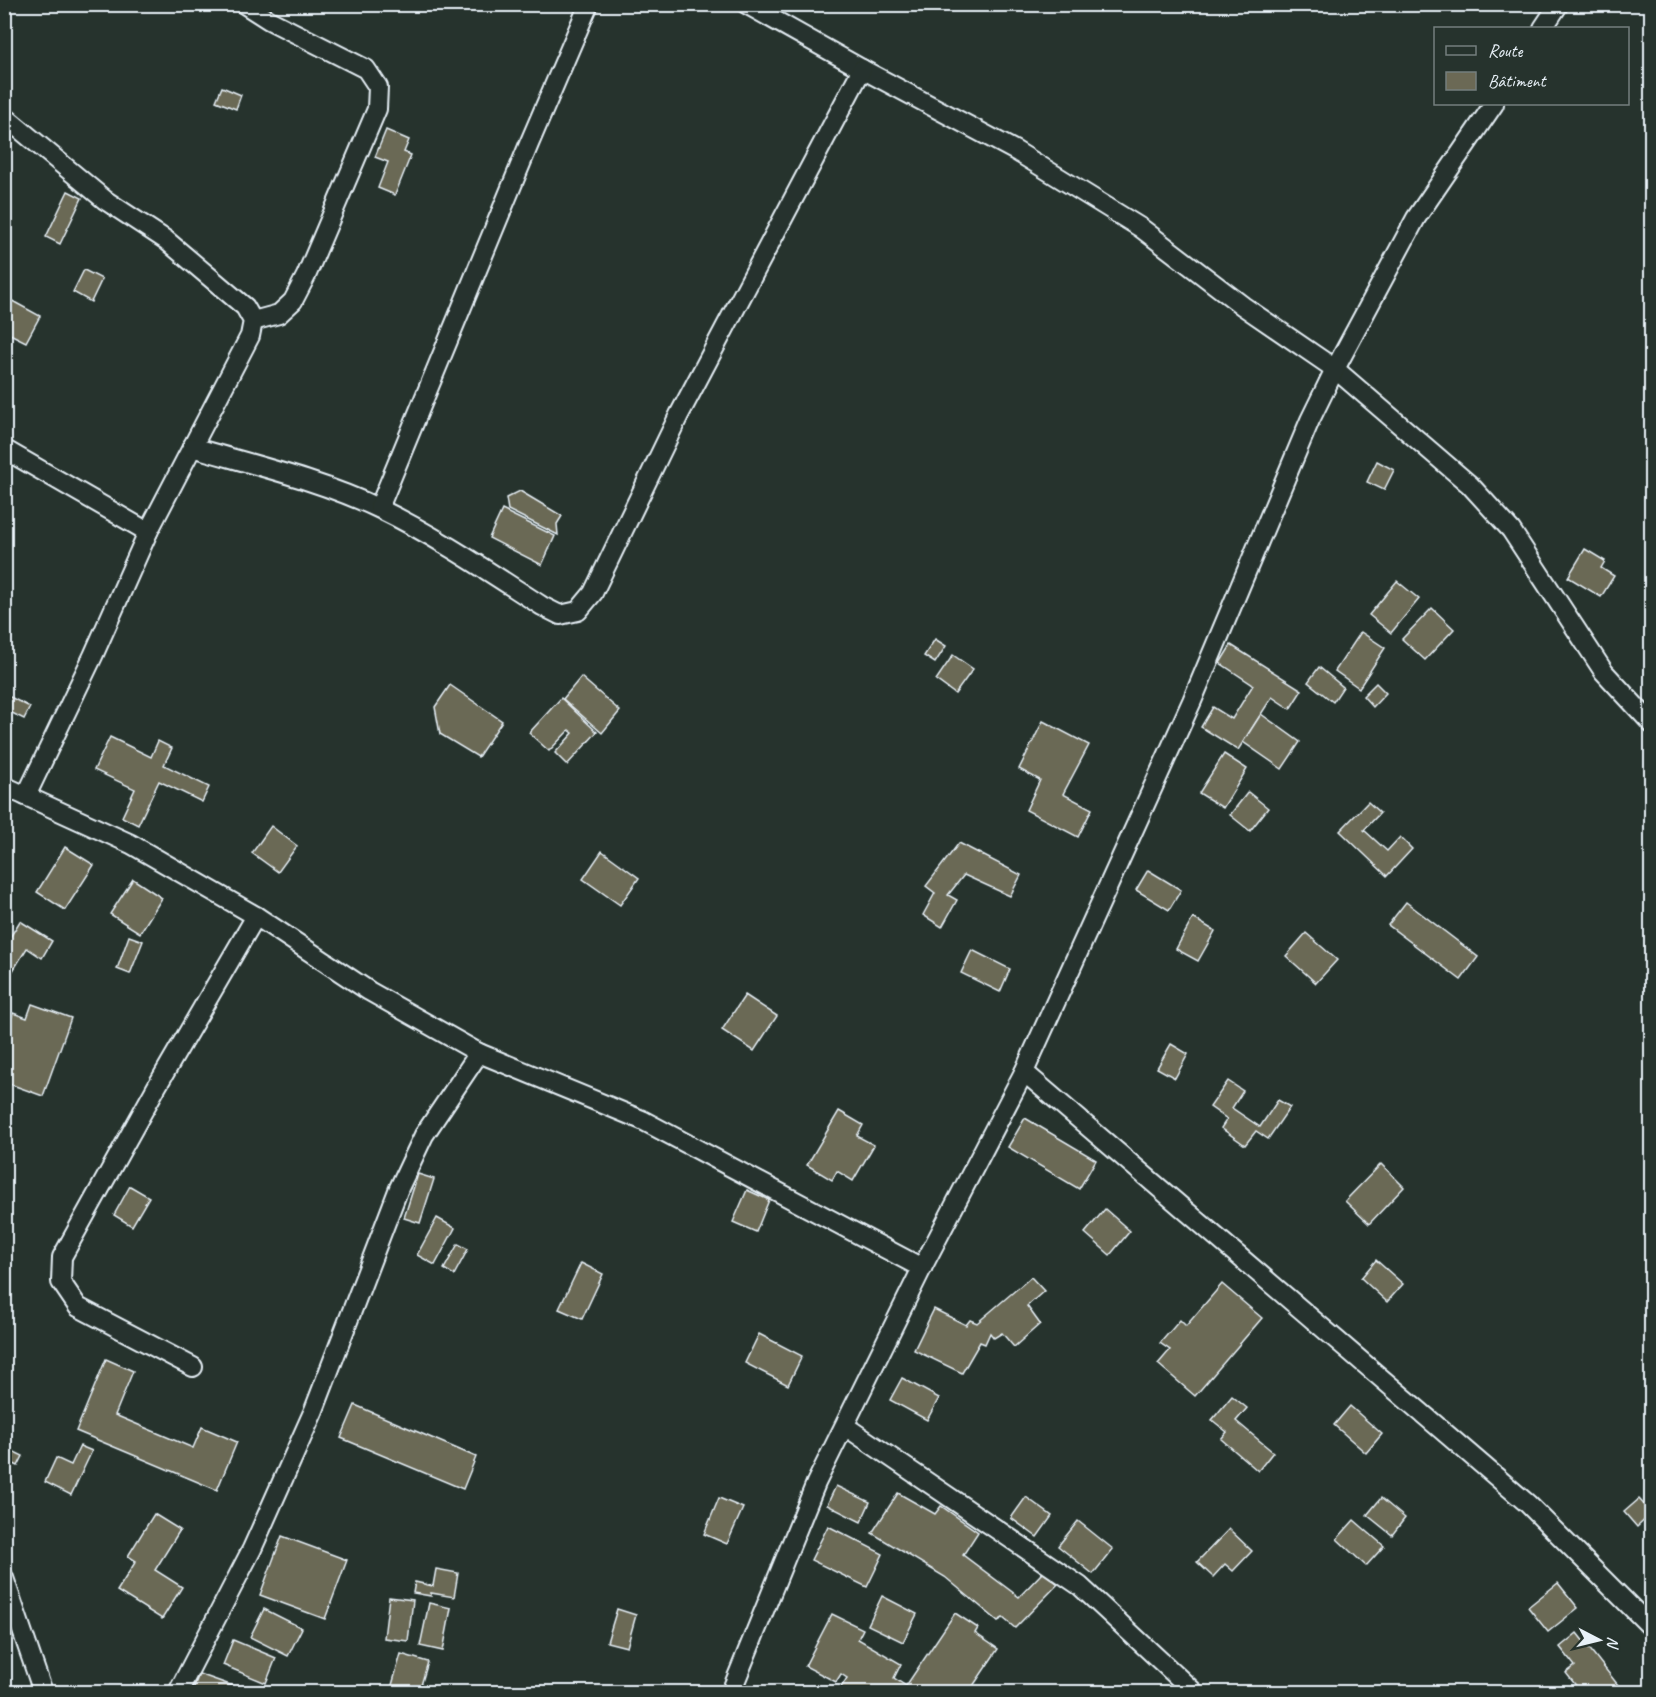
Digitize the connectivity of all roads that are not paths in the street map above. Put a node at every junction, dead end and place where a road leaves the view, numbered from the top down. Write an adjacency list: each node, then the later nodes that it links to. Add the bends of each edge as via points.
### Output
1 (244, 4): 9 (street, via 366,69 378,87 377,109 293,301 279,314)
2 (590, 4): 13 (street)
3 (746, 4): 6 (street)
4 (1559, 4): 5 (street)
5 (1544, 27)
6 (862, 69): 10 (street, via 1016,151 1141,228 1243,306); 13 (street, via 679,415 593,592 578,611 560,615 542,606)
7 (1493, 105): 10 (street, via 1416,218)
8 (4, 116): 9 (street, via 105,200 166,240 245,307)
9 (253, 321): 11 (street, via 250,336)
10 (1335, 369): 15 (street, via 1470,485 1511,530 1604,672); 20 (street, via 1192,701)
11 (192, 447): 13 (street, via 308,481); 14 (street)
12 (4, 449): 14 (street)
13 (379, 508)
14 (148, 532): 17 (street)
15 (1652, 724)
16 (4, 786): 17 (street)
17 (26, 796): 18 (street, via 131,844)
18 (256, 916): 19 (street, via 369,991); 22 (street, via 62,1257 61,1282 78,1307)
19 (479, 1053): 21 (street, via 642,1120); 27 (street, via 424,1135 399,1188 309,1421 252,1550)
20 (1024, 1072): 21 (street); 25 (street, via 1528,1504)
21 (922, 1268): 23 (street)
22 (193, 1367)
23 (845, 1426): 28 (street, via 816,1483); 29 (street, via 1080,1586)
24 (4, 1578): 26 (street)
25 (1652, 1628)
26 (43, 1692)
27 (178, 1692)
28 (731, 1692)
29 (1194, 1692)

